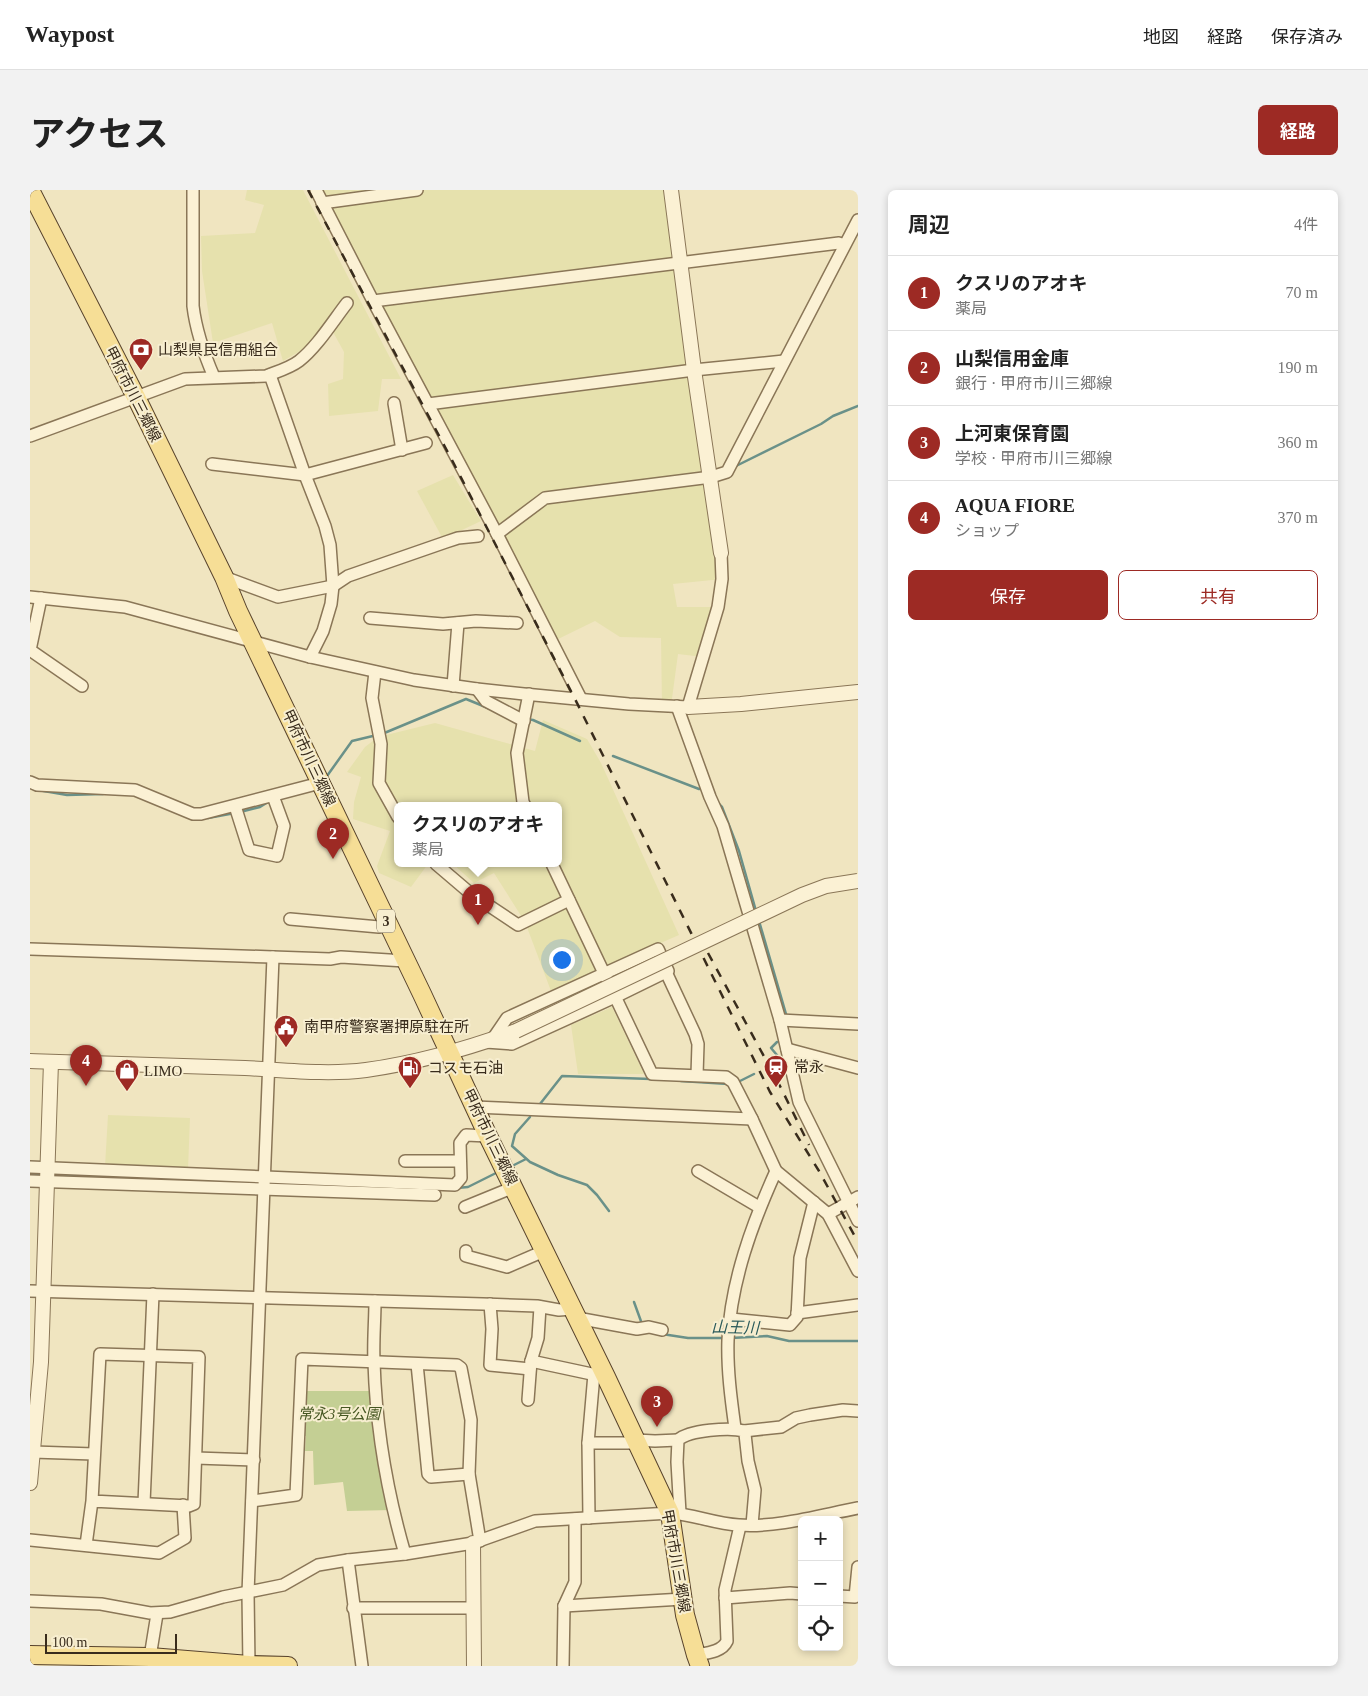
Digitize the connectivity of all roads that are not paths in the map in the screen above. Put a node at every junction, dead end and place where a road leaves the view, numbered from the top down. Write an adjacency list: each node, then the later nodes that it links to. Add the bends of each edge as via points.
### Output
1 (30, 190): 16 (main road, 甲府市川三郷線 / 3)
2 (193, 190): 15 (street, via 193,306 202,348)
3 (316, 190): 6 (street)
4 (416, 190): 6 (street)
5 (671, 190): 9 (street)
6 (322, 202): 10 (street)
7 (858, 220): 8 (street)
8 (844, 245): 9 (street, via 839,243); 12 (street)
9 (680, 263): 10 (street); 13 (street)
10 (373, 301): 18 (street)
11 (347, 303): 14 (street, via 298,362)
12 (784, 361): 13 (street); 24 (street, via 727,472)
13 (694, 370): 18 (street); 24 (street)
14 (270, 374): 15 (street); 23 (street)
15 (214, 377): 16 (street, via 185,379)
16 (136, 397): 19 (street); 28 (main road, 甲府市川三郷線 / 3)
17 (394, 403): 21 (street)
18 (428, 404): 25 (street)
19 (30, 436)
20 (426, 443): 21 (street)
21 (402, 450): 23 (street)
22 (212, 464): 23 (street)
23 (305, 475): 29 (street, via 326,526)
24 (711, 477): 25 (street, via 546,498); 27 (street)
25 (497, 534): 42 (street)
26 (478, 536): 29 (street, via 446,542 348,576)
27 (721, 553): 43 (street, via 718,607)
28 (224, 577): 29 (street, via 278,597); 34 (main road, 甲府市川三郷線 / 3)
29 (333, 586): 35 (street, via 325,624)
30 (36, 598): 34 (street, via 125,607); 37 (street, via 30,650)
31 (370, 618): 32 (street)
32 (458, 623): 33 (street); 38 (street)
33 (516, 623)
34 (254, 642): 35 (street); 46 (main road, 甲府市川三郷線 / 3)
35 (310, 657): 36 (street)
36 (375, 672): 38 (street); 50 (street, via 372,698 381,744 379,783)
37 (82, 686)
38 (453, 686): 39 (street)
39 (477, 689): 41 (street); 44 (street, via 486,701)
40 (858, 692): 43 (street, via 741,704)
41 (529, 694): 42 (street); 44 (street)
42 (581, 699): 43 (street)
43 (682, 706): 63 (street, via 710,797 724,826)
44 (524, 721): 48 (street, via 517,753)
45 (30, 782): 49 (street, via 135,790 193,814)
46 (320, 783): 47 (street); 56 (main road, 甲府市川三郷線 / 3)
47 (273, 796): 49 (street); 49 (street, via 284,826 277,856 249,850)
48 (523, 802)
49 (235, 806)
50 (394, 810)
51 (440, 867): 54 (street, via 470,893 518,925)
52 (553, 867): 54 (street)
53 (858, 881): 65 (street, bridge, via 826,886 802,895 516,1031)
54 (569, 900): 61 (street)
55 (290, 919): 56 (street, via 379,927)
56 (388, 924): 59 (main road, 甲府市川三郷線 / 3)
57 (30, 949): 58 (street)
58 (273, 957): 59 (street); 71 (street)
59 (405, 961): 67 (main road, 甲府市川三郷線 / 3)
60 (666, 972): 61 (street, via 658,949); 62 (street); 72 (street, via 698,1044)
61 (604, 974): 62 (street); 65 (street, via 507,1018)
62 (615, 997): 65 (street, via 512,1044); 72 (street, via 652,1074)
63 (780, 1020): 64 (street); 66 (street)
64 (858, 1024)
65 (487, 1041): 67 (street)
66 (787, 1049): 70 (street); 86 (street, via 799,1102)
67 (448, 1052): 71 (street, via 364,1070); 73 (main road, 甲府市川三郷線 / 3)
68 (30, 1061): 69 (street)
69 (51, 1062): 71 (street); 81 (street)
70 (858, 1068)
71 (267, 1069): 83 (street)
72 (696, 1075): 74 (street, via 726,1077)
73 (475, 1107): 74 (street); 75 (main road, 甲府市川三郷線 / 3)
74 (752, 1119): 80 (street)
75 (488, 1136): 77 (street, via 466,1135 460,1143); 84 (main road, 甲府市川三郷線 / 3)
76 (404, 1161): 77 (street)
77 (460, 1161): 83 (street, via 461,1178 455,1185)
78 (30, 1167): 81 (street)
79 (698, 1171): 89 (street)
80 (776, 1171): 87 (street); 89 (street)
81 (47, 1174): 82 (street); 83 (street); 95 (street)
82 (30, 1181)
83 (264, 1183): 85 (street); 97 (street)
84 (514, 1187): 88 (street); 93 (main road, 甲府市川三郷線 / 3)
85 (435, 1194)
86 (853, 1199): 90 (street); 91 (street)
87 (814, 1202): 90 (street); 103 (street, via 800,1258)
88 (465, 1207)
89 (759, 1207): 104 (street, via 739,1274)
90 (828, 1214): 94 (street)
91 (858, 1221)
92 (466, 1251): 93 (street, via 466,1256 508,1267)
93 (544, 1251): 102 (main road, 甲府市川三郷線 / 3)
94 (858, 1271)
95 (37, 1291): 96 (street); 117 (street, via 40,1362)
96 (153, 1294): 97 (street); 106 (street)
97 (260, 1297): 98 (street); 120 (street)
98 (375, 1301): 99 (street); 107 (street)
99 (490, 1304): 101 (street); 109 (street, via 490,1365)
100 (858, 1305): 103 (street)
101 (540, 1307): 102 (street); 109 (street, via 538,1338)
102 (575, 1313): 105 (street); 110 (main road, 甲府市川三郷線 / 3)
103 (798, 1313): 104 (street, via 790,1325)
104 (731, 1319): 113 (street, via 728,1360)
105 (662, 1330)
106 (150, 1355): 118 (street, via 100,1354); 119 (street, via 199,1357); 125 (street)
107 (374, 1362): 108 (street); 124 (street, via 302,1359 296,1496); 135 (street, via 385,1472)
108 (418, 1364): 121 (street, via 457,1365 461,1368 471,1420); 121 (street, via 428,1474 431,1477)
109 (531, 1365): 110 (street); 111 (street)
110 (600, 1376): 115 (main road, 甲府市川三郷線 / 3); 116 (street)
111 (528, 1400)
112 (858, 1411): 113 (street, via 810,1415 796,1418 782,1427)
113 (739, 1430): 114 (street, via 692,1433); 131 (street, via 754,1490)
114 (678, 1440): 115 (street); 128 (street)
115 (637, 1442): 116 (street); 128 (main road, 甲府市川三郷線 / 3)
116 (588, 1443): 129 (street)
117 (33, 1452): 118 (street); 122 (street)
118 (94, 1454): 123 (street)
119 (196, 1458): 120 (street); 126 (street, via 194,1504)
120 (254, 1460): 124 (street)
121 (469, 1474): 133 (street)
122 (30, 1483)
123 (92, 1500): 125 (street); 134 (street)
124 (252, 1501): 138 (street)
125 (144, 1502): 126 (street)
126 (183, 1505): 134 (street, via 185,1538 159,1553)
127 (858, 1511): 131 (street)
128 (675, 1513): 129 (street); 131 (street, via 718,1523); 142 (main road, 甲府市川三郷線 / 3)
129 (589, 1518): 130 (street)
130 (575, 1519): 133 (street, via 535,1521); 144 (street, via 575,1582)
131 (746, 1525): 141 (street)
132 (30, 1540): 134 (street)
133 (477, 1542): 135 (street); 146 (street)
134 (86, 1545)
135 (405, 1554): 136 (street)
136 (348, 1560): 138 (street, via 318,1566 283,1585); 145 (street)
137 (858, 1566): 140 (street, via 855,1598)
138 (248, 1593): 147 (street); 151 (street)
139 (798, 1594): 141 (street)
140 (843, 1596)
141 (725, 1598): 150 (street, via 725,1646)
142 (683, 1599): 144 (street); 150 (main road, 甲府市川三郷線 / 3)
143 (30, 1601): 147 (street, via 101,1604)
144 (564, 1606): 155 (street)
145 (353, 1608): 146 (street); 153 (street)
146 (474, 1608): 154 (street)
147 (157, 1614): 149 (street)
148 (30, 1655): 149 (main road)
149 (150, 1657): 151 (main road)
150 (698, 1661)
151 (249, 1666): 152 (main road)
152 (288, 1666)
153 (362, 1666)
154 (474, 1666)
155 (562, 1666)

